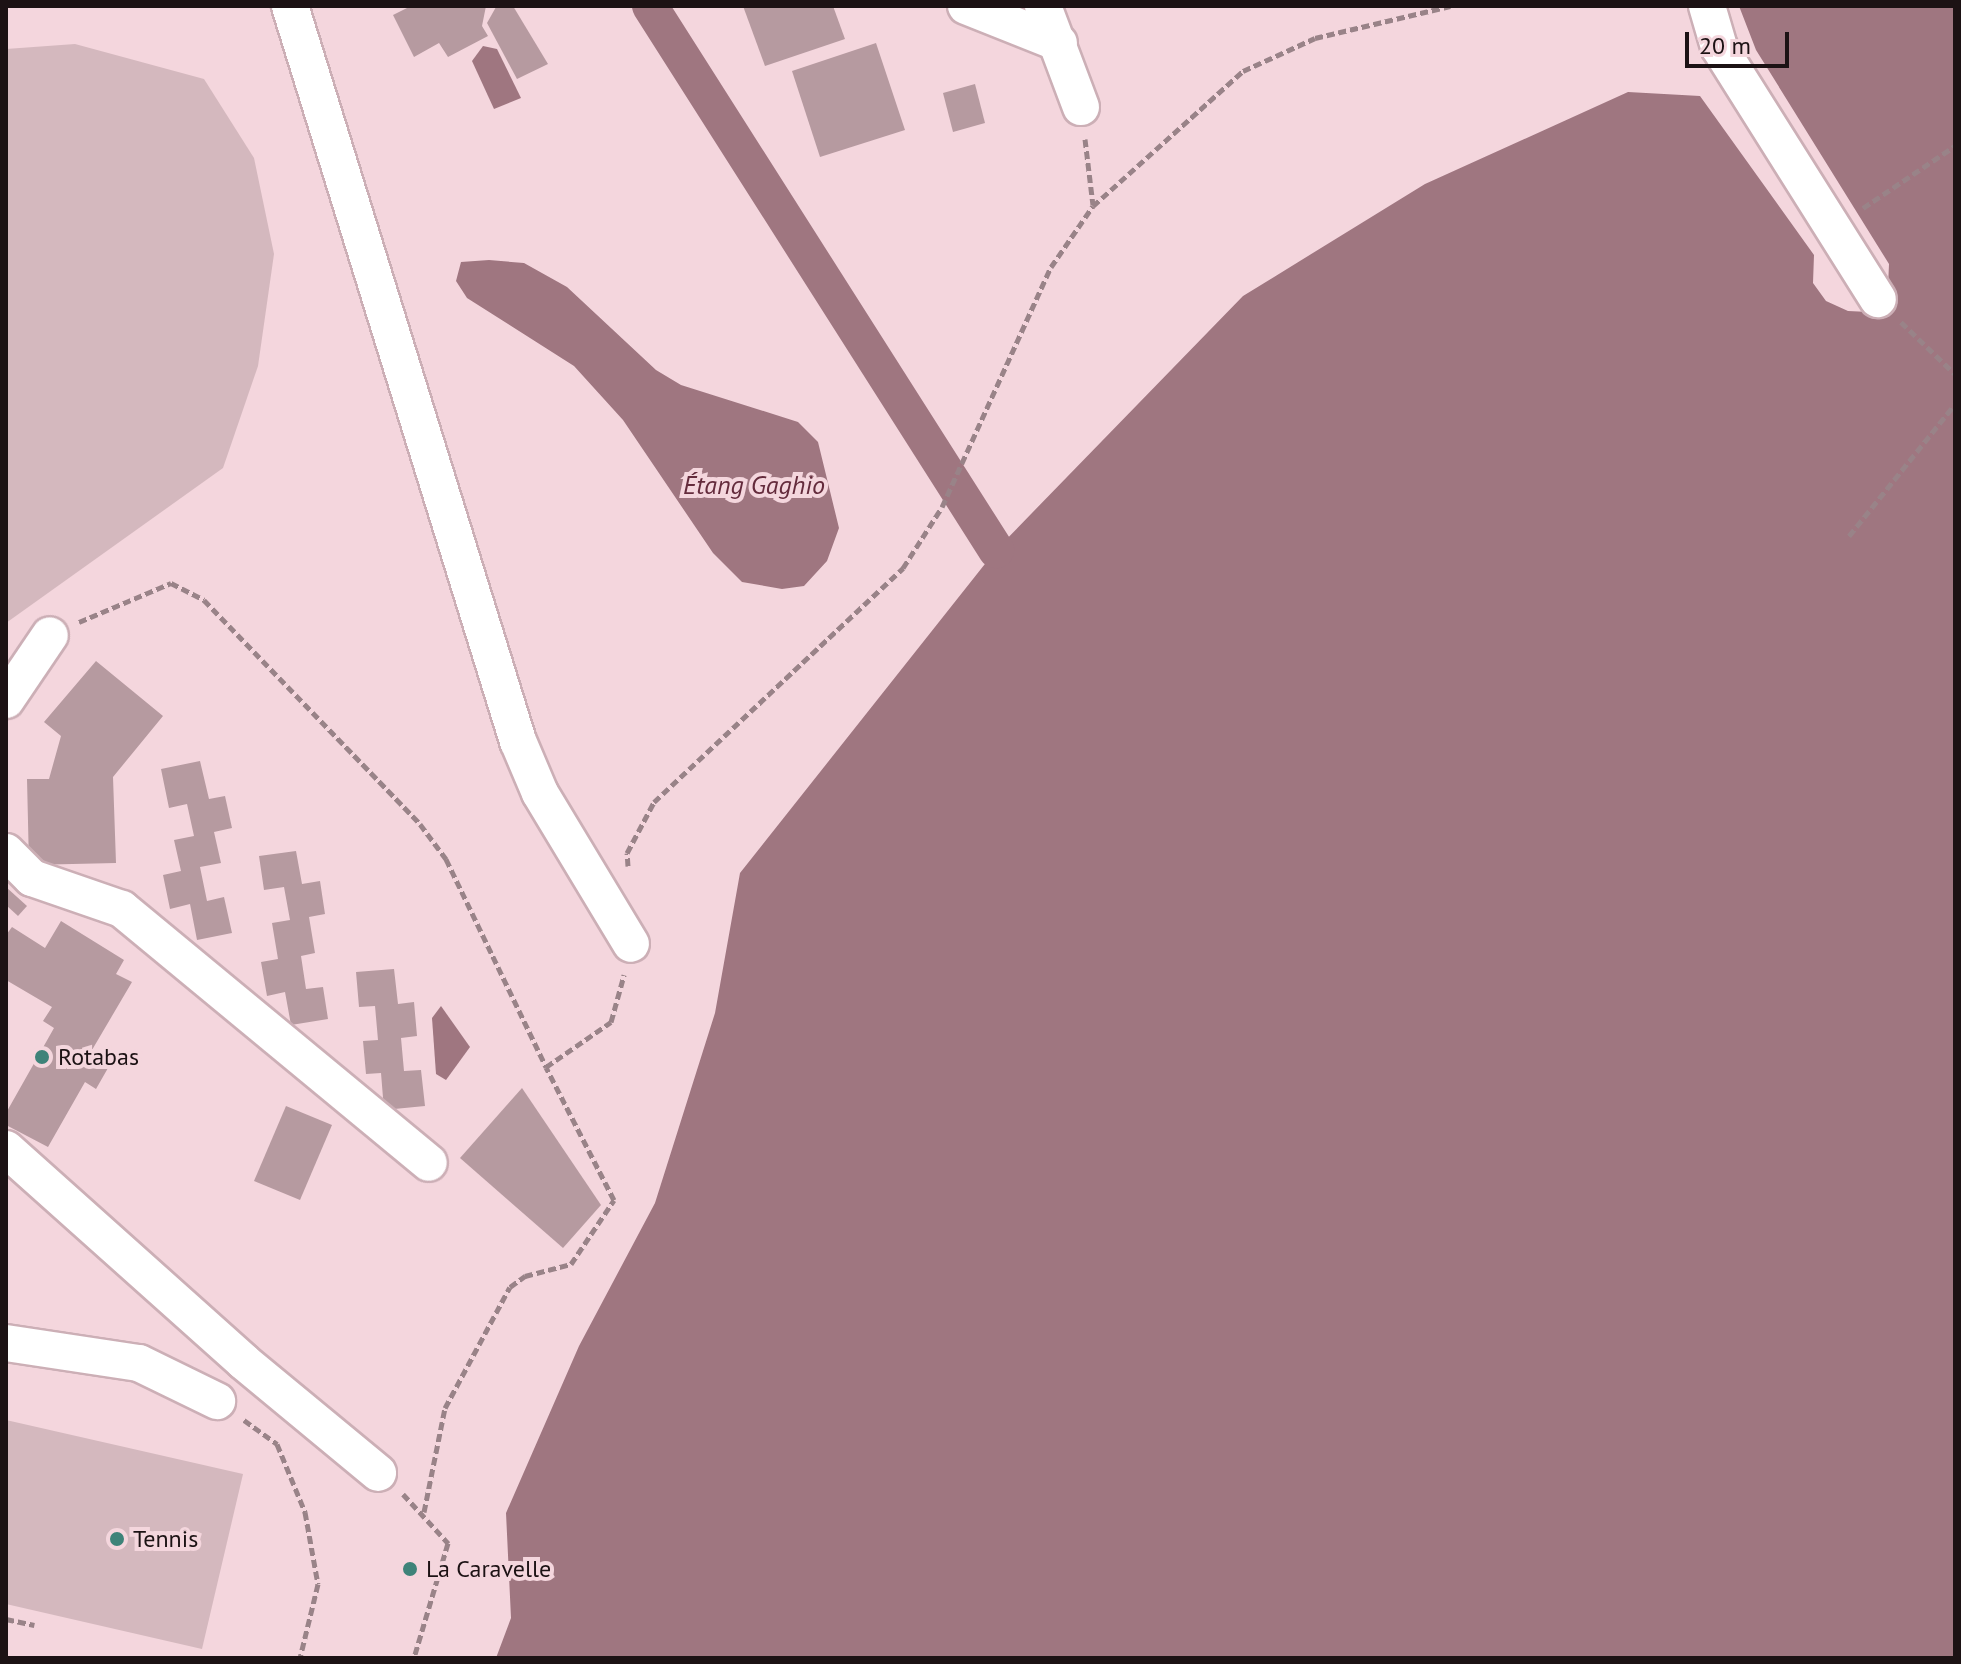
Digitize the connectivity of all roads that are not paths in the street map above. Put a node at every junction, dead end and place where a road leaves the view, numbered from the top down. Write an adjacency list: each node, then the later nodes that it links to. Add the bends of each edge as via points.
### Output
1 (290, 6): 11 (street, via 518,741 540,793)
2 (966, 6): 5 (street)
3 (1043, 6): 5 (street)
4 (1707, 6): 7 (street, via 1719,47)
5 (1059, 43): 6 (street)
6 (1081, 107)
7 (1878, 299)
8 (50, 635): 9 (street)
9 (6, 700)
10 (6, 852): 13 (street, via 32,878 122,909)
11 (631, 944)
12 (16, 1159): 16 (street)
13 (429, 1163)
14 (6, 1343): 15 (street, via 139,1363)
15 (217, 1401)
16 (378, 1473)

